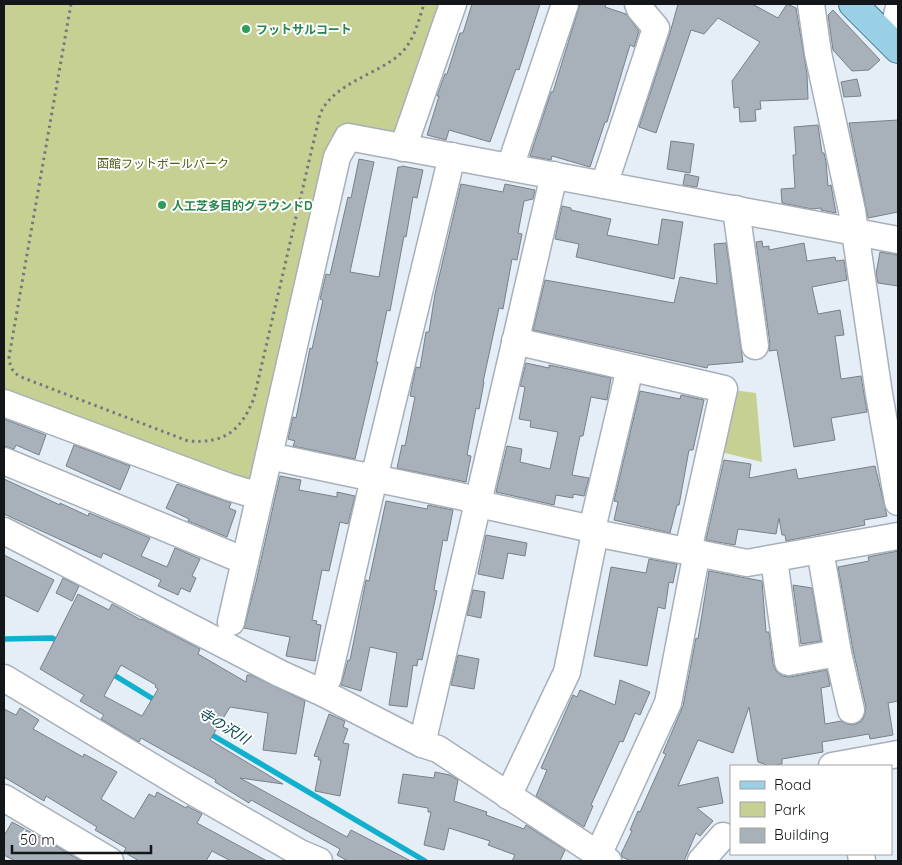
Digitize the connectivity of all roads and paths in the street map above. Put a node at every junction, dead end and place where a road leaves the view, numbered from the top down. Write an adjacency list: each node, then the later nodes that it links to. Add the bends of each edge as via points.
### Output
1 (71, 4): 2 (path, via 8,357 10,367 21,377 188,441 198,442 220,438 242,423 254,398 324,105 340,91 398,55 413,37)
2 (424, 4)
3 (452, 4): 10 (street)
4 (565, 4): 12 (street)
5 (638, 4): 14 (street, via 656,28)
6 (811, 4): 16 (street)
7 (853, 4): 9 (main road)
8 (898, 11): 9 (street)
9 (894, 46)
10 (403, 148): 11 (street); 24 (street, via 348,137 337,157)
11 (452, 156): 12 (street); 26 (street)
12 (510, 167): 13 (street)
13 (554, 175): 14 (street); 18 (street)
14 (604, 185): 15 (street)
15 (736, 209): 16 (street); 19 (street)
16 (855, 232): 17 (street); 21 (street)
17 (898, 240)
18 (515, 341): 20 (street); 28 (street)
19 (755, 346)
20 (630, 368): 31 (street); 34 (street, via 724,389)
21 (888, 395): 23 (street)
22 (4, 403): 27 (street)
23 (893, 452): 29 (street)
24 (268, 456): 26 (street); 27 (street)
25 (4, 461): 36 (street)
26 (374, 478): 28 (street); 40 (street)
27 (259, 496): 36 (street)
28 (477, 502): 31 (street); 42 (street)
29 (898, 502)
30 (4, 531): 42 (street)
31 (593, 531): 34 (street); 45 (street, via 567,672)
32 (898, 536): 33 (street)
33 (820, 550): 35 (street); 38 (street)
34 (692, 551): 35 (street, via 747,563); 49 (street, via 668,703)
35 (774, 559): 38 (street, via 788,662)
36 (245, 561): 37 (street)
37 (231, 622)
38 (838, 654): 41 (street)
39 (4, 678): 48 (street)
40 (328, 678)
41 (851, 710)
42 (422, 744): 45 (street, via 438,749)
43 (898, 754): 44 (street)
44 (847, 765)
45 (508, 796): 49 (street)
46 (4, 798): 50 (street)
47 (723, 836): 51 (street)
48 (304, 858)
49 (603, 858)
50 (110, 861)
51 (701, 861)

